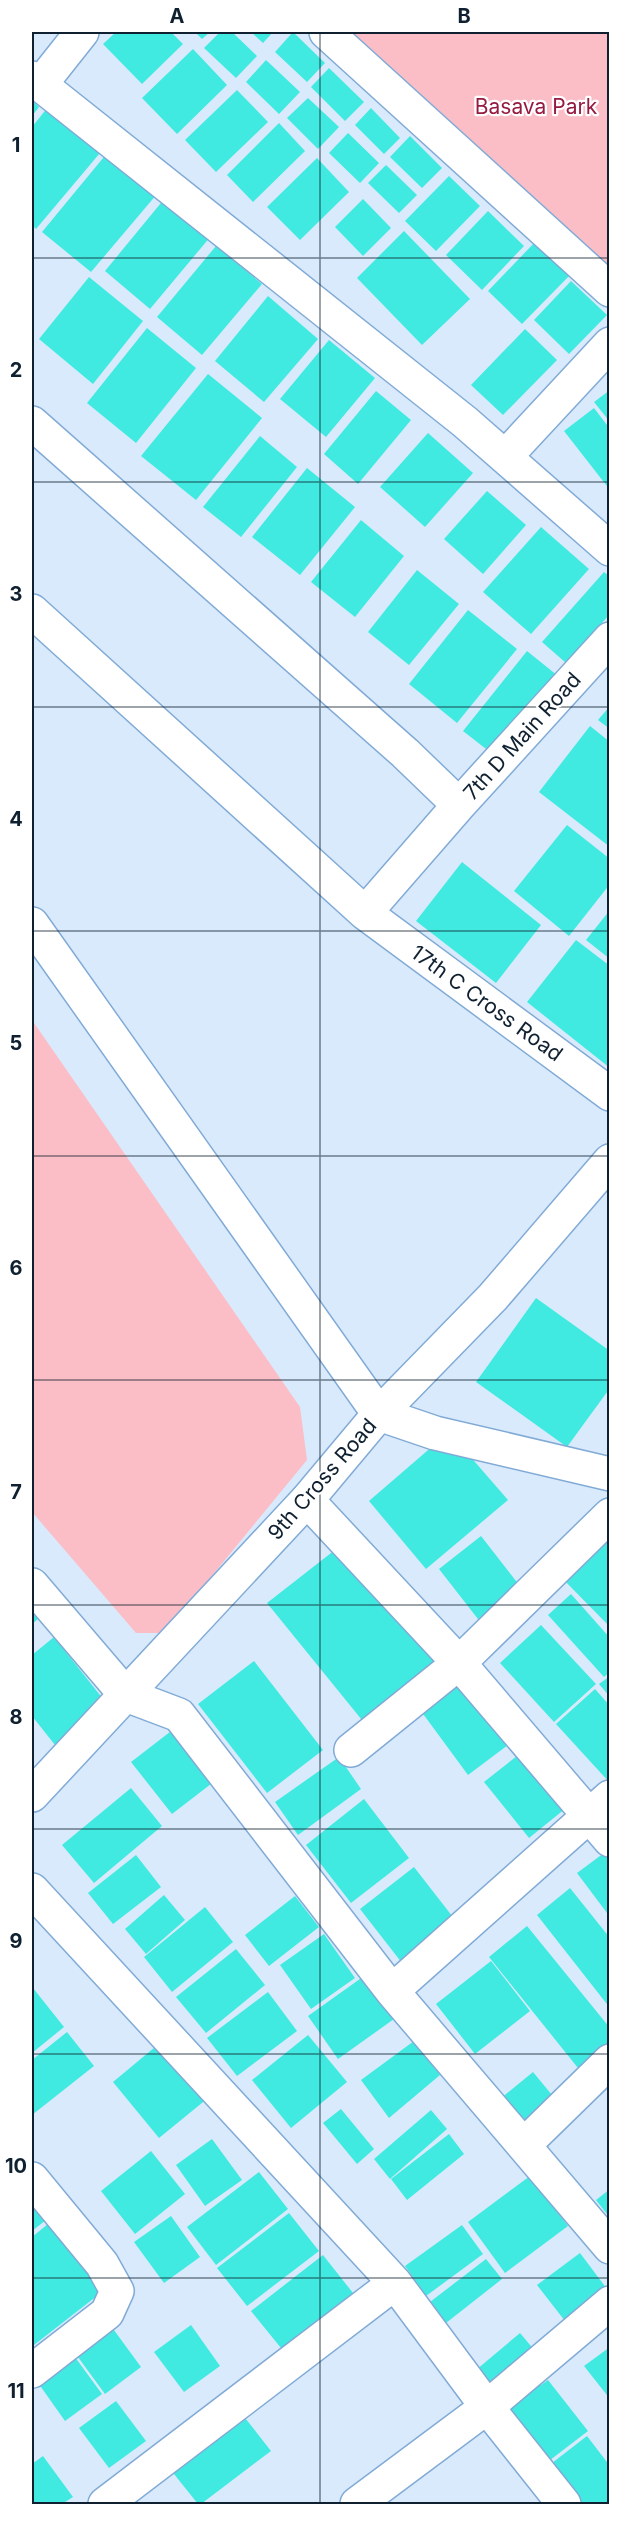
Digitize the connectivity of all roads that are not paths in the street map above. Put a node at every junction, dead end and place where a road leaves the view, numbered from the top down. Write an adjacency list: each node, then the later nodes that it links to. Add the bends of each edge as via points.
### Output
1 (82, 32): 3 (street)
2 (326, 32): 4 (street)
3 (36, 82): 7 (street)
4 (609, 290)
5 (609, 344): 7 (street)
6 (32, 423): 11 (street)
7 (505, 457): 8 (street)
8 (609, 549)
9 (32, 611): 12 (street, 17th C Cross Road)
10 (609, 639): 11 (street, 7th D Main Road)
11 (459, 805): 12 (street, 7th D Main Road)
12 (365, 913): 14 (street, 17th C Cross Road)
13 (32, 924): 16 (street)
14 (609, 1094)
15 (609, 1161): 16 (street, 9th Cross Road, via 493,1297)
16 (379, 1414): 17 (street, via 435,1433); 18 (street, 9th Cross Road)
17 (609, 1474)
18 (307, 1500): 21 (street); 22 (street, 9th Cross Road)
19 (609, 1515): 21 (street)
20 (32, 1586): 22 (street)
21 (459, 1663): 23 (street); 25 (street)
22 (126, 1695): 24 (street, 9th Cross Road); 28 (street, via 179,1715)
23 (351, 1750)
24 (32, 1795)
25 (599, 1806): 26 (street); 28 (street)
26 (609, 1839)
27 (32, 1890): 33 (street)
28 (392, 1991): 30 (street)
29 (609, 2061): 30 (street)
30 (524, 2145): 32 (street)
31 (32, 2179): 35 (street, via 102,2264 117,2291 107,2313)
32 (609, 2247)
33 (395, 2283): 36 (street); 37 (street)
34 (609, 2303): 36 (street)
35 (32, 2371)
36 (487, 2407): 38 (street); 39 (street)
37 (105, 2505)
38 (357, 2505)
39 (564, 2505)

